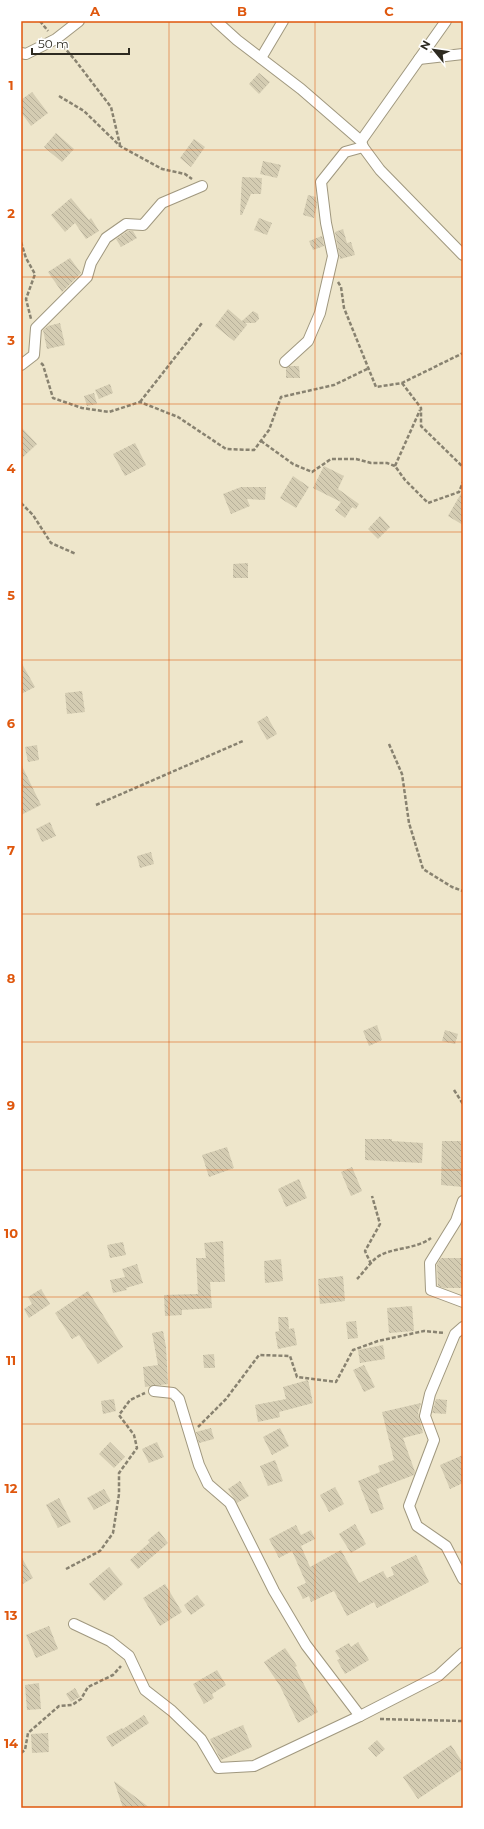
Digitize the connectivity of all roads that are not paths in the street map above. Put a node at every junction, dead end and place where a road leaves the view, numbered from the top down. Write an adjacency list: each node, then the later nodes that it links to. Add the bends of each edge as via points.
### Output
1 (79, 21): 5 (street, via 56,40 26,54)
2 (216, 21): 7 (street)
3 (283, 21): 7 (street)
4 (446, 21): 8 (street)
5 (21, 53)
6 (463, 54): 8 (street)
7 (261, 58): 9 (street, via 301,89)
8 (419, 59): 9 (street)
9 (362, 144): 11 (street, via 380,170); 12 (street, via 345,152 321,182 333,256 320,313 308,341)
10 (202, 186): 13 (street, via 162,203 142,225 126,224 106,238 91,263 87,277 36,328 34,355)
11 (463, 255)
12 (285, 362)
13 (21, 365)
14 (463, 1201): 15 (street, via 456,1221 430,1263 431,1290)
15 (463, 1302)
16 (459, 1330): 18 (street, via 430,1394 425,1416 434,1440 409,1506 417,1526 446,1546)
17 (154, 1391): 21 (street, via 172,1393 179,1399 199,1466 208,1484 230,1503 274,1591 306,1645)
18 (463, 1579)
19 (74, 1624): 21 (street, via 110,1641 129,1656 145,1690 201,1739 218,1768 254,1766)
20 (463, 1653): 21 (street, via 438,1676)
21 (360, 1716)

